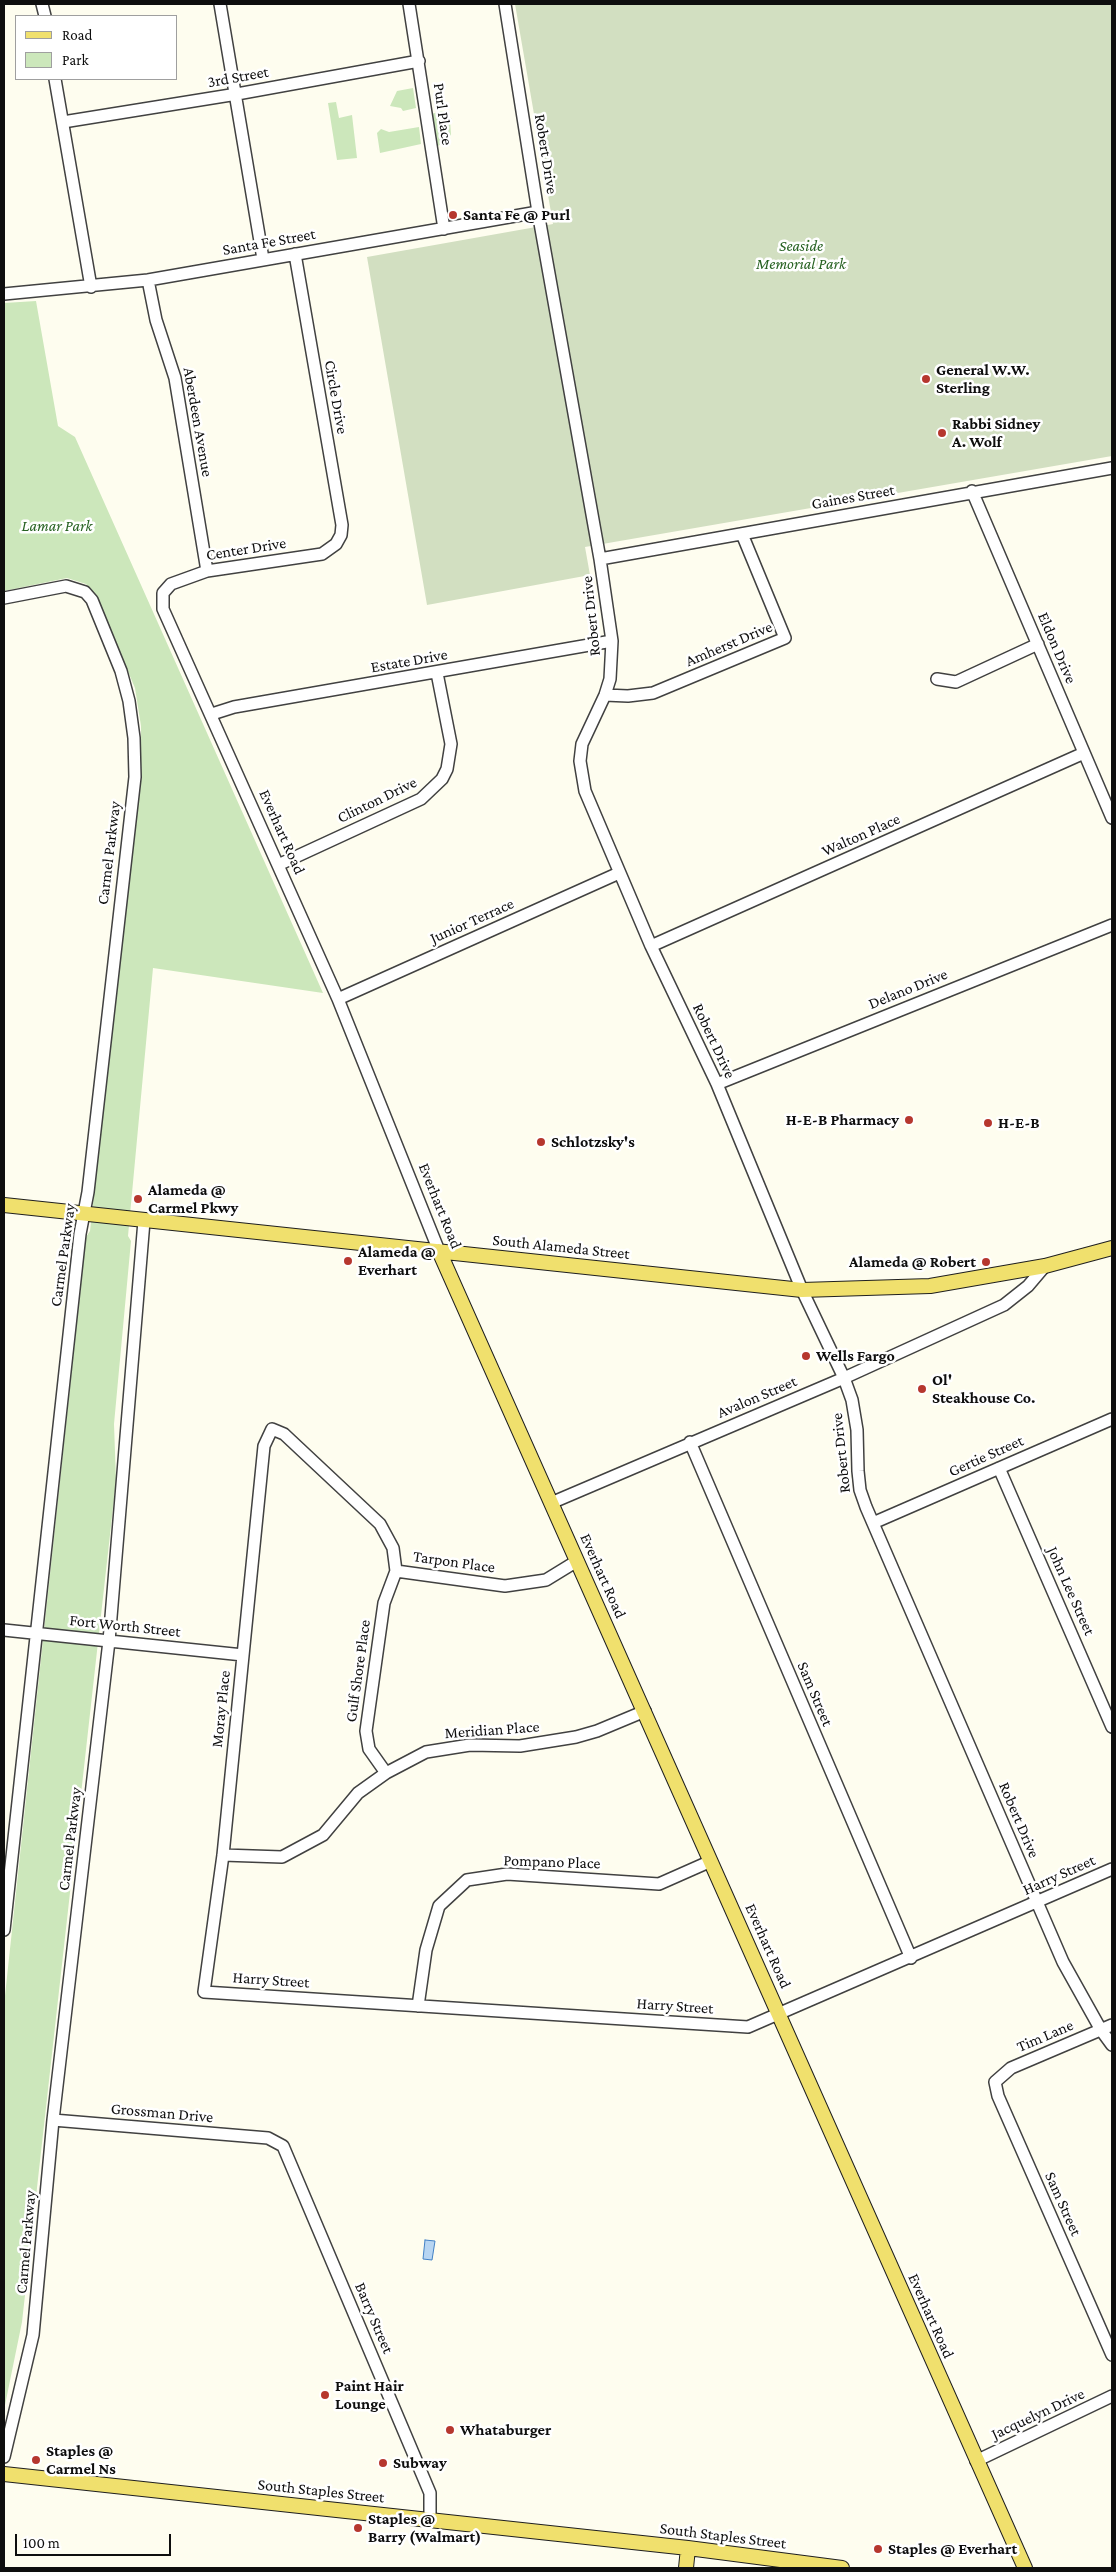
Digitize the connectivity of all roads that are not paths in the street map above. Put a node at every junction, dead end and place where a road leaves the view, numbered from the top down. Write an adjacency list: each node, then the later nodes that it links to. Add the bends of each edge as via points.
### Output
1 (220, 4): 6 (street)
2 (409, 4): 4 (street, Purl Place)
3 (505, 4): 8 (street, Robert Drive)
4 (419, 60): 6 (street, 3rd Street); 9 (street, Purl Place)
5 (55, 80): 7 (street)
6 (237, 94): 7 (street, 3rd Street); 11 (street)
7 (63, 122): 13 (street)
8 (538, 212): 9 (street, Santa Fe Street); 19 (street, Robert Drive)
9 (444, 229): 10 (street, Santa Fe Street)
10 (295, 254): 11 (street, Santa Fe Street); 18 (street, Circle Drive, via 342,525)
11 (263, 259): 12 (street, Santa Fe Street)
12 (148, 280): 13 (street, Santa Fe Street); 20 (street, Aberdeen Avenue, via 156,320 175,378)
13 (91, 287): 14 (street, Santa Fe Street)
14 (4, 294)
15 (1112, 468): 16 (street, Gaines Street)
16 (972, 491): 17 (street, Gaines Street); 24 (street, Eldon Drive)
17 (742, 534): 19 (street, Gaines Street); 27 (street, Amherst Drive, via 785,638 653,693)
18 (336, 544): 20 (street, Center Drive, via 322,554)
19 (600, 559): 23 (street, Robert Drive)
20 (207, 571): 21 (street, Center Drive, via 171,584)
21 (163, 593): 28 (street, Everhart Road, via 163,609)
22 (4, 598): 38 (street, Carmel Parkway, via 66,586 85,592 92,600 108,638 129,701 134,738 135,777)
23 (612, 641): 25 (street, Estate Drive); 27 (street, Robert Drive)
24 (1038, 644): 26 (street, via 956,682); 29 (street, Eldon Drive)
25 (437, 673): 28 (street, Estate Drive, via 234,707); 31 (street, Clinton Drive, via 451,744 448,769 442,779 421,799)
26 (937, 679)
27 (605, 694): 32 (street, Robert Drive, via 582,744 581,776 589,805)
28 (212, 714): 31 (street, Everhart Road)
29 (1084, 753): 30 (street, Eldon Drive); 34 (street, Walton Place)
30 (1112, 818)
31 (278, 865): 35 (street, Everhart Road)
32 (619, 873): 34 (street, Robert Drive); 35 (street, Junior Terrace)
33 (1112, 925): 36 (street, Delano Drive)
34 (651, 946): 36 (street, Robert Drive)
35 (338, 999): 41 (street, Everhart Road)
36 (717, 1084): 43 (street, Robert Drive)
37 (4, 1205): 38 (main road, South Alameda Street)
38 (84, 1214): 39 (main road, South Alameda Street); 54 (street, Carmel Parkway)
39 (144, 1221): 41 (main road, South Alameda Street); 55 (street, Carmel Parkway)
40 (1112, 1248): 42 (main road, South Alameda Street)
41 (439, 1251): 43 (main road, South Alameda Street); 49 (main road, Everhart Road)
42 (1045, 1266): 43 (main road, South Alameda Street, via 930,1286); 44 (street, Avalon Street, via 1028,1286 1004,1305)
43 (802, 1290): 44 (street, Robert Drive)
44 (844, 1378): 47 (street, Avalon Street); 50 (street, Robert Drive, via 858,1430 860,1490)
45 (1112, 1418): 48 (street, Gertie Street)
46 (272, 1429): 52 (street, Tarpon Place, via 284,1434 380,1524 393,1548); 56 (street, Moray Place, via 264,1446)
47 (690, 1442): 49 (street, Avalon Street); 65 (street, Sam Street)
48 (1000, 1468): 50 (street, Gertie Street); 58 (street, John Lee Street)
49 (551, 1503): 51 (main road, Everhart Road)
50 (873, 1523): 63 (street, Robert Drive)
51 (577, 1561): 52 (street, Tarpon Place, via 546,1580 505,1586); 57 (main road, Everhart Road)
52 (396, 1571): 59 (street, Gulf Shore Place, via 384,1603 366,1731 369,1749)
53 (4, 1630): 54 (street, Fort Worth Street)
54 (37, 1634): 55 (street, Fort Worth Street); 64 (street, Carmel Parkway)
55 (110, 1640): 56 (street, Fort Worth Street); 73 (street, Carmel Parkway)
56 (243, 1655): 60 (street, Moray Place)
57 (645, 1711): 59 (street, Meridian Place, via 576,1737 520,1746 470,1745 426,1752); 61 (main road, Everhart Road)
58 (1112, 1727)
59 (386, 1773): 60 (street, Meridian Place, via 358,1793 323,1835 282,1857)
60 (223, 1855): 66 (street, Moray Place)
61 (711, 1861): 67 (street, Pompano Place, via 659,1884 507,1874 467,1880 439,1906 426,1950); 68 (main road, Everhart Road)
62 (1112, 1869): 63 (street, Harry Street)
63 (1037, 1902): 65 (street, Harry Street); 70 (street, Robert Drive, via 1067,1970)
64 (4, 1930)
65 (911, 1958): 68 (street, Harry Street)
66 (204, 1992): 67 (street, Harry Street)
67 (418, 2006): 68 (street, Harry Street, via 748,2027)
68 (779, 2015): 79 (main road, Everhart Road)
69 (1112, 2025): 70 (street, Tim Lane)
70 (1101, 2030): 71 (street, Robert Drive); 72 (street, Tim Lane, via 1011,2068)
71 (1112, 2045)
72 (994, 2082): 75 (street, Sam Street)
73 (53, 2120): 74 (street, Grossman Drive); 78 (street, Carmel Parkway, via 33,2335)
74 (268, 2138): 81 (street, Barry Street, via 282,2146 430,2493)
75 (1109, 2337): 76 (street)
76 (1112, 2355)
77 (1112, 2396): 79 (street, Jacquelyn Drive)
78 (4, 2457)
79 (976, 2461): 85 (main road, Everhart Road)
80 (4, 2474): 81 (main road, South Staples Street)
81 (430, 2520): 82 (main road, South Staples Street)
82 (688, 2548): 83 (main road); 84 (main road, South Staples Street)
83 (686, 2568)
84 (842, 2568)
85 (1025, 2568)

